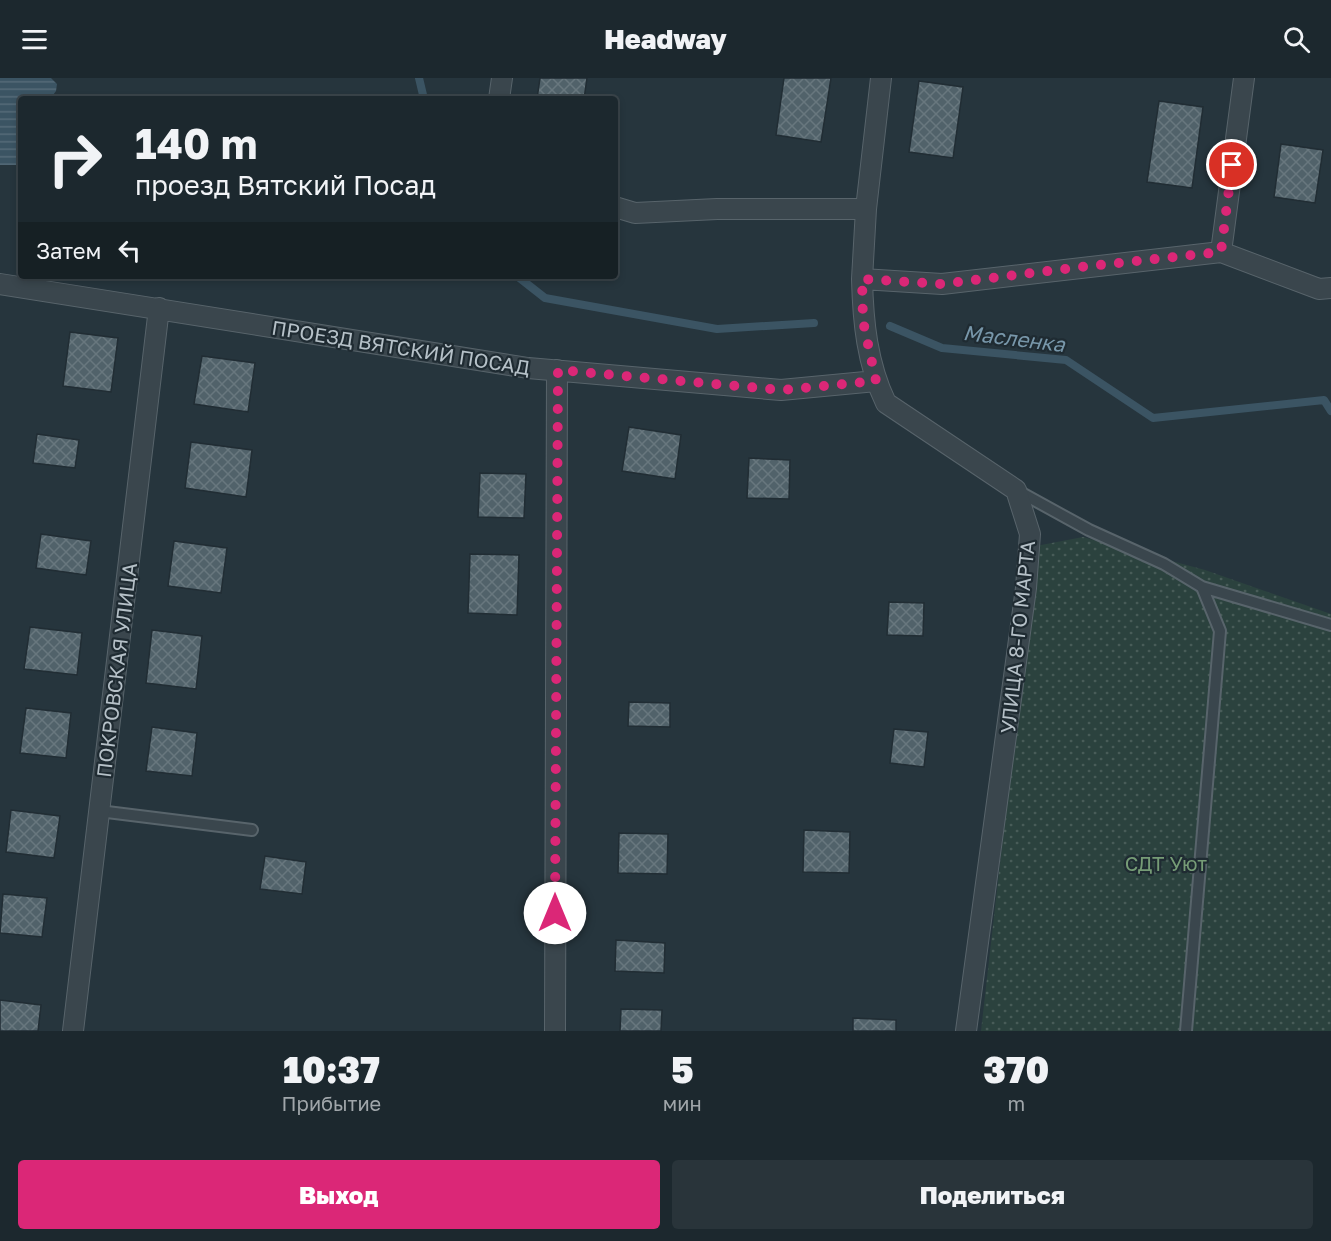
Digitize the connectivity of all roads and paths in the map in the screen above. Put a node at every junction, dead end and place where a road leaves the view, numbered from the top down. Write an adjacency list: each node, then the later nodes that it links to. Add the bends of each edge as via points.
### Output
1 (502, 78): 4 (street)
2 (881, 78): 6 (street)
3 (1244, 78): 7 (street)
4 (499, 96)
5 (618, 208): 6 (street, via 635,213)
6 (866, 209): 8 (street)
7 (1221, 252): 8 (street, via 942,284); 10 (street, via 1319,289)
8 (862, 279): 13 (street, via 863,321)
9 (0, 284): 11 (street, ПРОЕЗД ВЯТСКИЙ ПОСАД)
10 (1331, 288)
11 (159, 308): 12 (street, ПРОЕЗД ВЯТСКИЙ ПОСАД); 17 (street, ПОКРОВСКАЯ УЛИЦА)
12 (558, 370): 13 (street, ПРОЕЗД ВЯТСКИЙ ПОСАД, via 782,390); 20 (street)
13 (876, 381): 14 (street, via 886,403)
14 (1016, 490): 15 (lane); 21 (street, УЛИЦА 8-ГО МАРТА, via 1030,534 1026,588)
15 (1202, 587): 16 (lane); 22 (lane, via 1220,631)
16 (1331, 625)
17 (99, 811): 18 (lane); 19 (street, ПОКРОВСКАЯ УЛИЦА)
18 (252, 830)
19 (74, 1031)
20 (555, 1031)
21 (966, 1031)
22 (1186, 1031)

